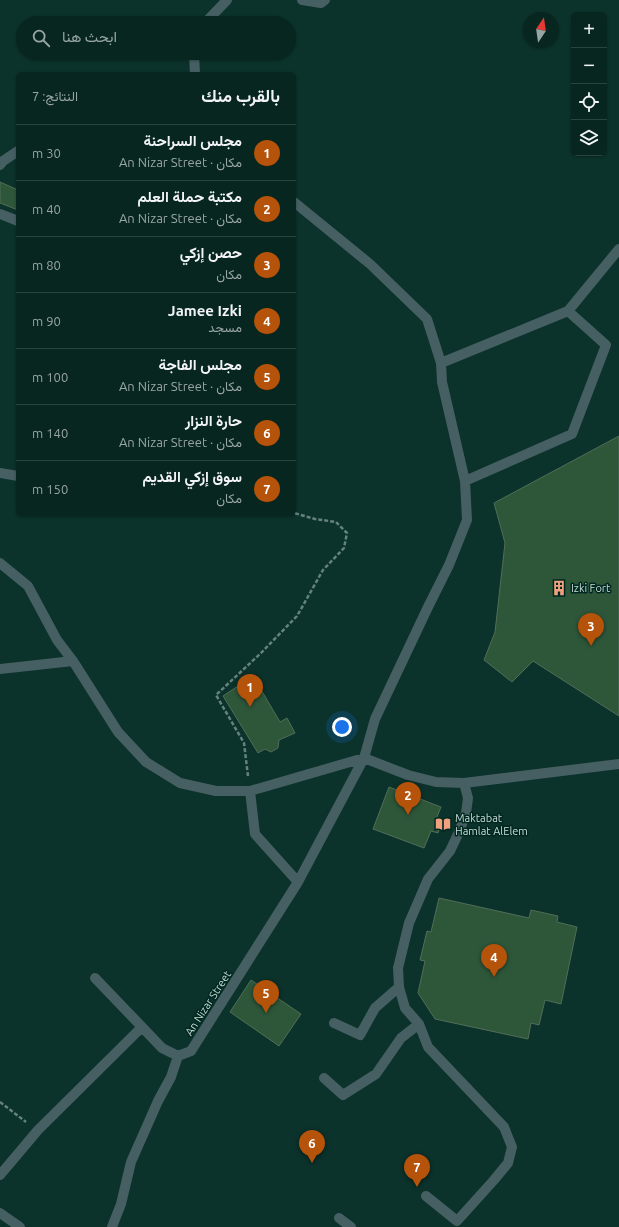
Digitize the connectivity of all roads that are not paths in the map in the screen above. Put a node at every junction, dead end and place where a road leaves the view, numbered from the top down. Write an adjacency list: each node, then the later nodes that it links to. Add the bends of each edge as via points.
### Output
1 (227, 0): 4 (street)
2 (302, 0): 3 (street, via 321,3)
3 (325, 0)
4 (212, 16)
5 (194, 60): 6 (street)
6 (195, 72)
7 (16, 152): 8 (street)
8 (0, 165)
9 (296, 204): 14 (street, An Nizar Street, via 370,264 427,318)
10 (0, 214): 11 (street)
11 (16, 220)
12 (619, 249): 13 (street)
13 (568, 311): 14 (street); 17 (street, via 606,345 572,434)
14 (441, 363): 17 (street, An Nizar Street, via 442,382)
15 (0, 473): 16 (street)
16 (16, 476)
17 (465, 482): 21 (street, An Nizar Street, via 466,520 449,565 375,719)
18 (0, 563): 19 (street, via 28,586 57,640)
19 (73, 661): 20 (street); 24 (street, via 118,732 146,762 180,783 216,791)
20 (0, 668)
21 (364, 758): 23 (street, via 408,775 436,782); 24 (street); 25 (street, An Nizar Street)
22 (619, 764): 23 (street)
23 (464, 783): 27 (street, via 468,798 460,832 450,851 428,879 409,923 398,968)
24 (250, 791): 25 (street, via 255,834)
25 (298, 882): 31 (street, An Nizar Street, via 191,1051)
26 (95, 978): 30 (street)
27 (399, 987): 28 (street, via 375,1008 360,1035); 29 (street, via 405,1008)
28 (334, 1022)
29 (419, 1024): 32 (street, via 401,1038 376,1074 343,1095); 37 (street, via 428,1047 504,1127 512,1147 508,1163)
30 (142, 1027): 31 (street, via 162,1048); 33 (street, via 38,1130)
31 (178, 1056): 39 (street, via 171,1077 131,1162 121,1204)
32 (324, 1078)
33 (0, 1175)
34 (426, 1196): 37 (street)
35 (0, 1213): 38 (street)
36 (339, 1218): 40 (street)
37 (454, 1224)
38 (20, 1227)
39 (112, 1227)
40 (351, 1227)

